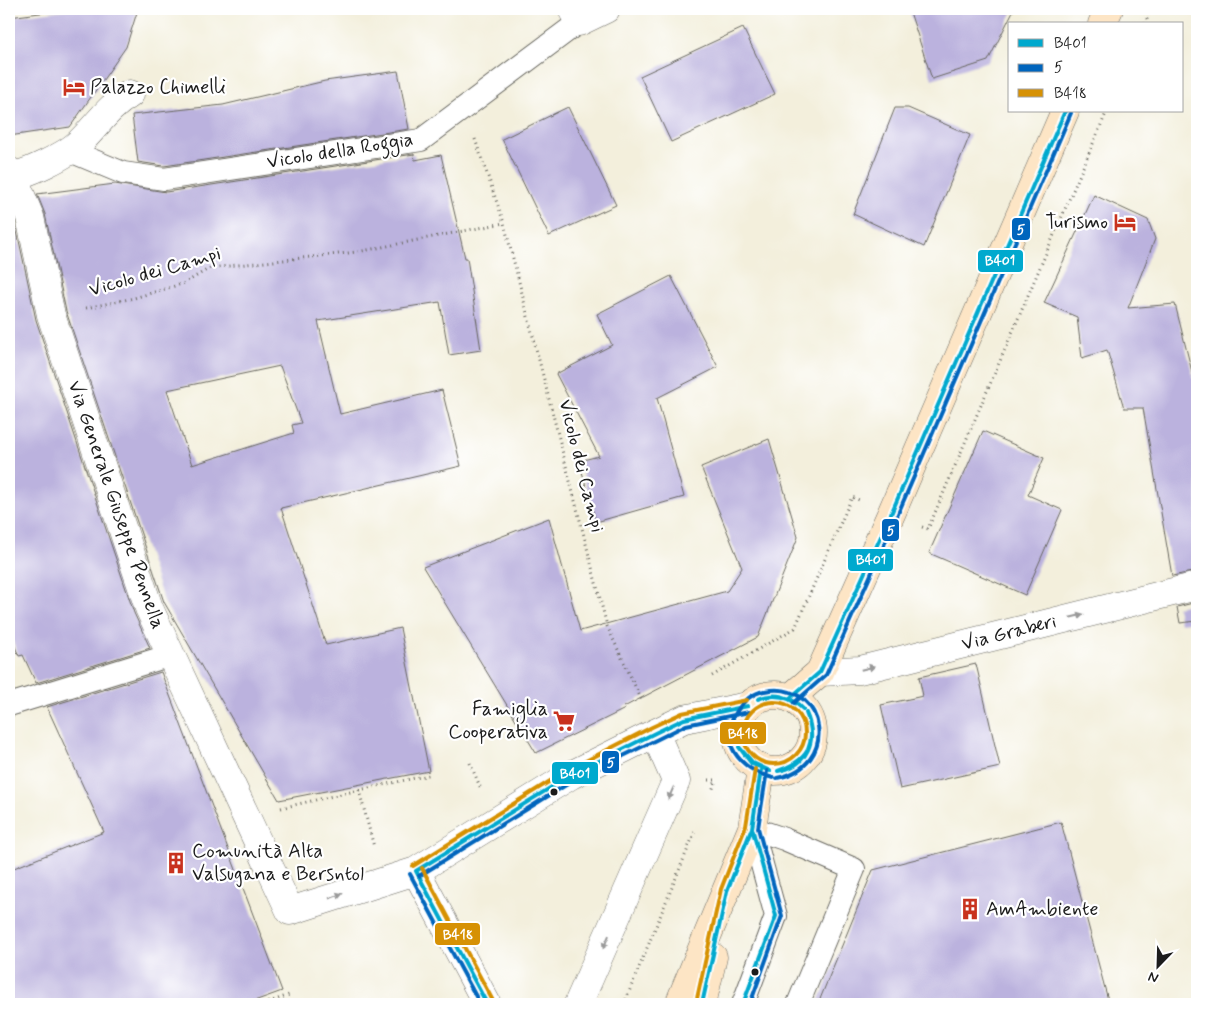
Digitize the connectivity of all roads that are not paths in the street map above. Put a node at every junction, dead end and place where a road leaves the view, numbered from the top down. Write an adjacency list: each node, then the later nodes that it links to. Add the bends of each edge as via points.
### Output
1 (606, 9): 3 (street)
2 (1109, 9): 4 (main road)
3 (576, 15): 7 (lane, Vicolo della Roggia, via 421,140 164,179 123,174)
4 (1103, 22)
5 (130, 94): 7 (street, via 113,104 78,144)
6 (1065, 112): 11 (main road)
7 (68, 150): 8 (street, via 42,165)
8 (10, 174): 10 (street, Via Generale Giuseppe Pennella, via 30,217 51,315 149,608)
9 (1197, 586): 11 (street, Via Graberi, one-way to 9, via 860,670)
10 (170, 655): 13 (lane); 18 (street, Via Generale Giuseppe Pennella, one-way to 18, via 290,911)
11 (820, 672): 12 (main road)
12 (790, 698): 14 (main road, via 768,696); 16 (main road, via 809,716 813,729 807,754 793,767 774,772)
13 (9, 705)
14 (748, 706): 15 (street, via 684,719); 16 (main road, via 737,728 737,741 750,763)
15 (655, 732): 18 (street, via 571,775); 21 (street, one-way to 21, via 676,781)
16 (761, 770): 17 (main road)
17 (752, 828): 19 (main road); 24 (lane, via 776,916); 25 (lane, via 854,869)
18 (416, 871): 20 (street)
19 (727, 892): 22 (main road); 23 (main road)
20 (487, 1004)
21 (578, 1004)
22 (679, 1004)
23 (702, 1004)
24 (743, 1004)
25 (798, 1004)

